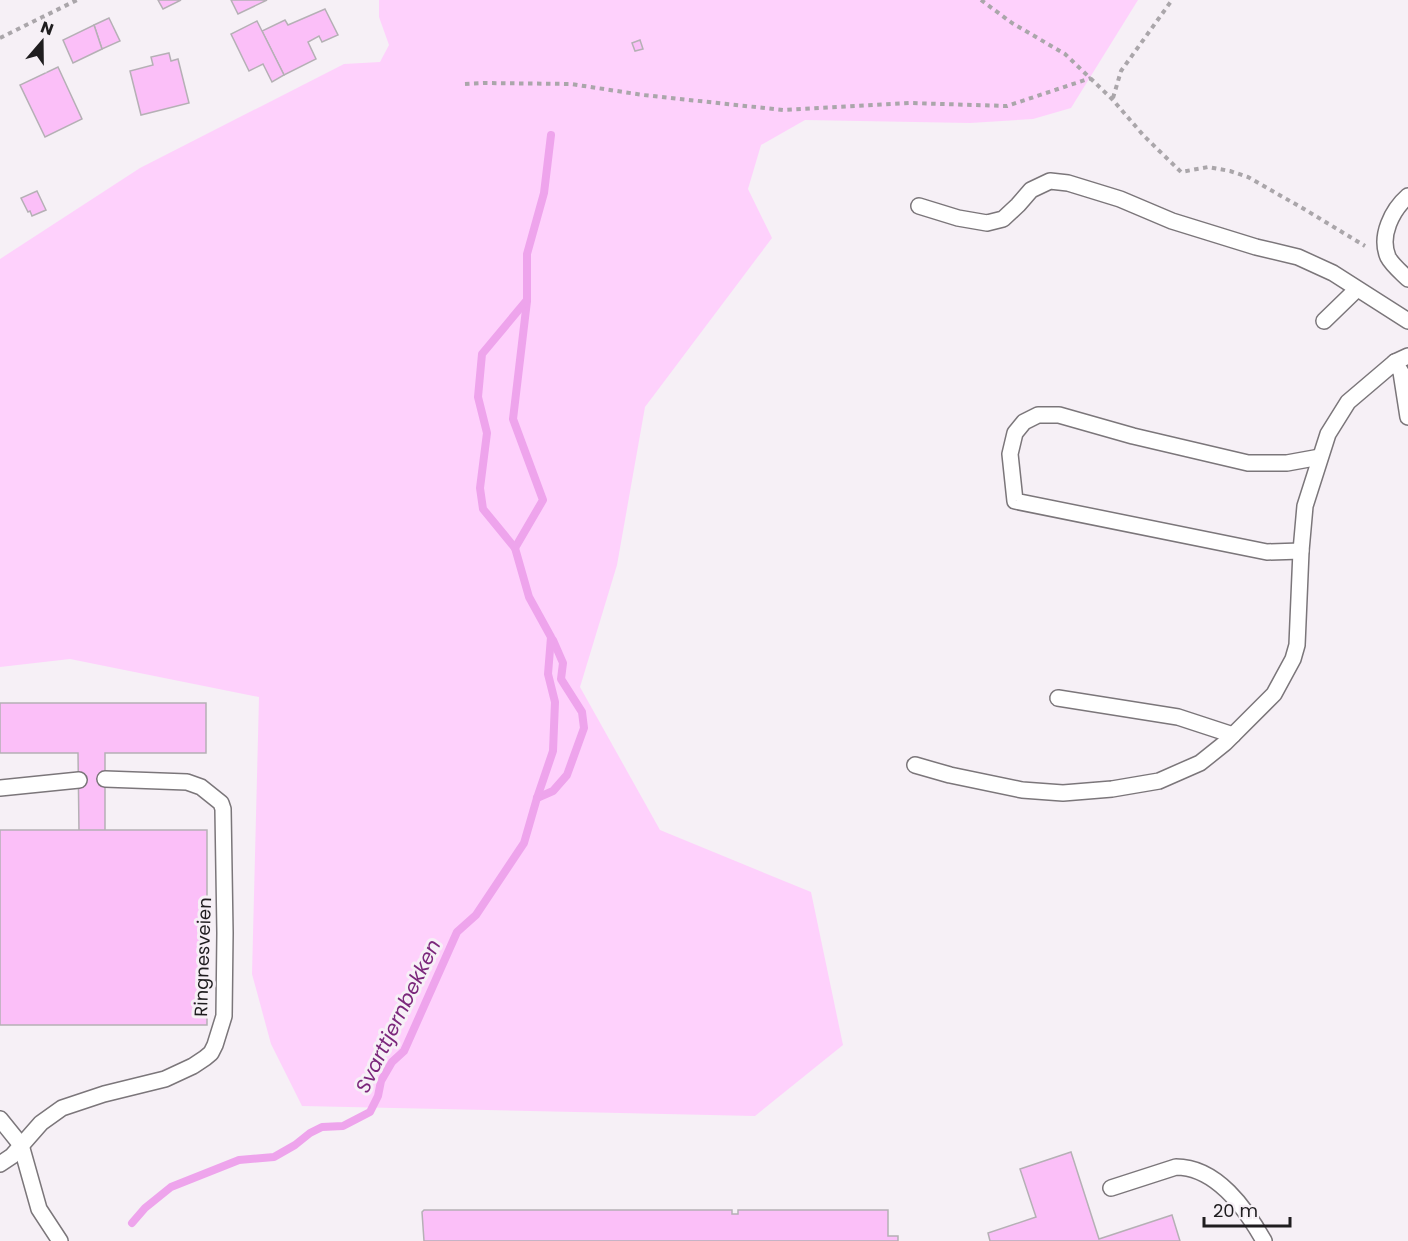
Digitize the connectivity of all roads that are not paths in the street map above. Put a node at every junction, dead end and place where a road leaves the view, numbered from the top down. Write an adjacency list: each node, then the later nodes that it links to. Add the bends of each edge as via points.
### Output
1 (1408, 196): 3 (lane, via 1390,218 1385,239 1388,258)
2 (919, 206): 4 (lane, via 987,223 1003,219 1031,190 1050,181 1068,183 1172,221 1298,257 1334,273)
3 (1408, 279)
4 (1357, 289): 5 (lane); 6 (lane)
5 (1324, 321)
6 (1408, 321)
7 (1402, 359): 8 (lane); 9 (lane, via 1348,402 1328,434)
8 (1408, 417)
9 (1320, 457): 10 (lane, via 1305,506); 10 (lane, via 1287,463 1248,463 1059,415 1038,415 1024,422 1015,433 1010,454 1015,501 1267,552)
10 (1300, 551): 12 (lane, via 1297,645 1293,659 1274,694)
11 (1058, 698): 12 (lane, via 1178,717)
12 (1233, 735): 13 (lane, via 1200,763 1159,781 1112,789 1062,793 1022,790)
13 (915, 765)
14 (105, 779): 18 (lane, Ringnesveien, via 187,782 201,787 221,803 224,1016 211,1053 193,1066 165,1079 62,1108)
15 (78, 780): 16 (lane)
16 (0, 788)
17 (0, 1119): 18 (lane)
18 (21, 1145): 19 (lane, Ringnesveien); 21 (lane, via 39,1209)
19 (0, 1164)
20 (1111, 1188): 22 (lane, via 1176,1167 1198,1170 1222,1186)
21 (60, 1241)
22 (1264, 1241)

